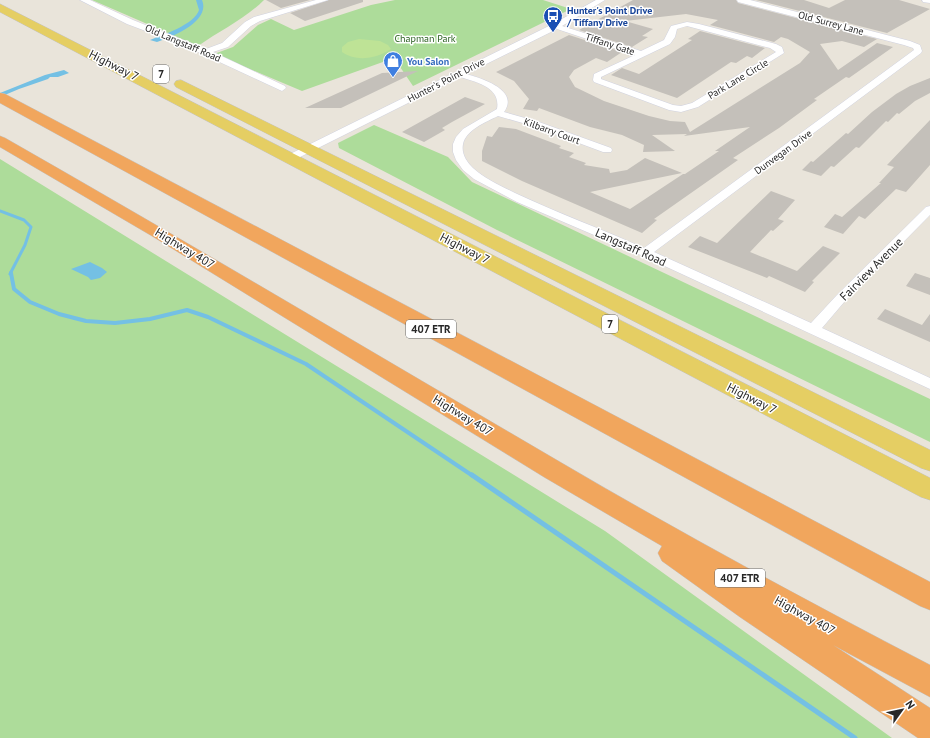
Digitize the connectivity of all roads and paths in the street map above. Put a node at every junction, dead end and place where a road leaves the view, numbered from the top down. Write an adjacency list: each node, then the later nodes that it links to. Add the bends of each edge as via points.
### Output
1 (13, 0): 9 (main road)
2 (84, 0): 12 (street, Old Langstaff Road, via 130,22)
3 (324, 0): 12 (street, via 257,19 225,45)
4 (601, 0): 10 (street, Hunter's Point Drive)
5 (741, 0): 11 (street, Old Surrey Lane, via 907,43)
6 (926, 0): 7 (street)
7 (930, 1)
8 (0, 7): 22 (main road, Highway 7 / 7)
9 (56, 21)
10 (556, 26): 13 (street, Tiffany Gate); 14 (street, Hunter's Point Drive)
11 (918, 49): 24 (street, Dunvegan Drive, via 917,53)
12 (206, 52): 16 (street, Old Langstaff Road)
13 (640, 54): 13 (street, Park Lane Circle, via 597,76 597,80 681,109 695,105 780,53 773,46 687,24 674,28 667,42)
14 (458, 74): 18 (street, via 488,85 501,94 502,106); 20 (street, Hunter's Point Drive)
15 (169, 78): 20 (main road, Highway 7 / 7)
16 (282, 88)
17 (0, 97): 30 (highway, 407 ETR)
18 (496, 113): 21 (street, Kilbarry Court, via 536,124); 24 (street, Langstaff Road, via 471,127 463,134 459,143 458,151 464,165 471,172 501,190)
19 (0, 141): 28 (highway, Highway 407 / 407 ETR, via 158,232)
20 (310, 148): 22 (street, Hunter's Point Drive); 27 (main road, Highway 7 / 7)
21 (607, 150)
22 (290, 158): 29 (main road, Highway 7 / 7)
23 (930, 209): 25 (street, Fairview Avenue, via 841,298)
24 (646, 252): 25 (street, Langstaff Road)
25 (813, 330): 26 (street, Langstaff Road)
26 (930, 384)
27 (930, 461)
28 (553, 470): 33 (highway, Highway 407 / 407 ETR, via 798,611); 34 (highway, via 750,608)
29 (930, 490)
30 (834, 545): 31 (highway); 32 (highway, 407 ETR)
31 (930, 583)
32 (930, 597)
33 (930, 682)
34 (930, 727)

